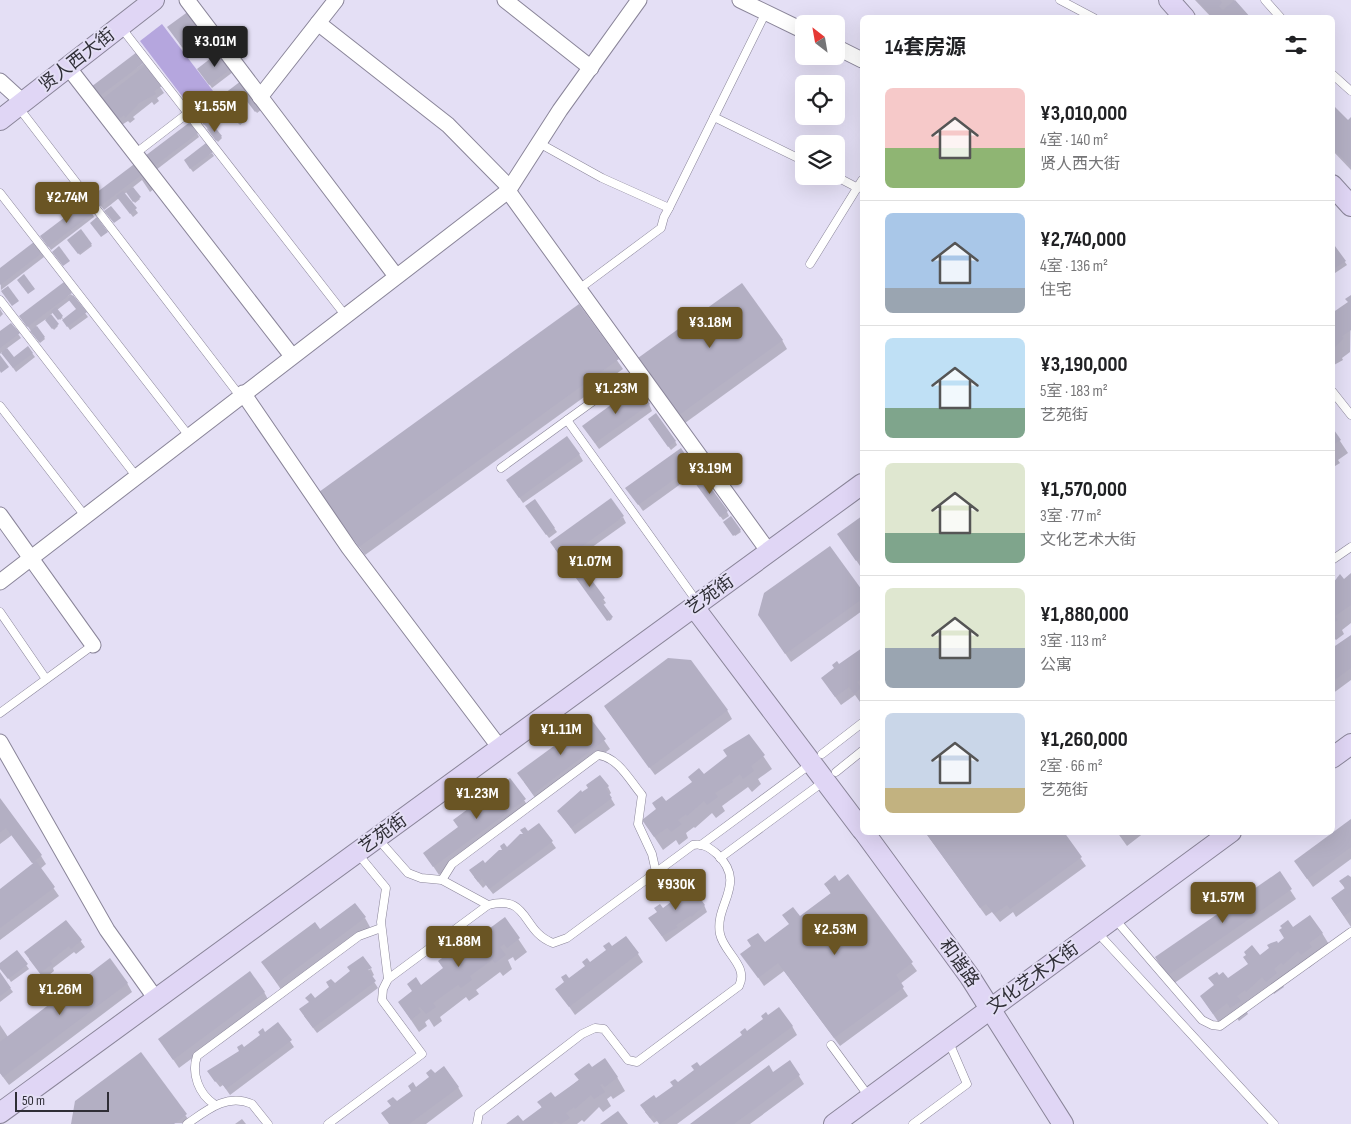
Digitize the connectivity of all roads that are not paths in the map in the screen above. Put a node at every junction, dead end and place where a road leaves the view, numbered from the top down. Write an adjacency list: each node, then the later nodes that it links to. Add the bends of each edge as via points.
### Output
1 (154, 0): 15 (street, 贤人西大街)
2 (187, 0): 24 (street)
3 (336, 0): 14 (street)
4 (506, 0): 20 (street)
5 (639, 0): 20 (street)
6 (740, 0): 10 (street)
7 (1060, 0): 11 (lane)
8 (1169, 0): 12 (street)
9 (1265, 0): 13 (lane)
10 (766, 12): 16 (street); 27 (lane)
11 (1088, 15)
12 (1182, 15)
13 (1278, 15)
14 (318, 23): 24 (street); 35 (street, via 448,125)
15 (120, 26): 19 (street, 贤人西大街); 26 (lane)
16 (795, 26)
17 (845, 52): 18 (street)
18 (860, 59)
19 (68, 66): 25 (street, 贤人西大街); 30 (street)
20 (590, 68): 29 (street)
21 (1335, 77): 23 (lane)
22 (0, 81): 25 (street)
23 (1351, 91)
24 (260, 97): 40 (street)
25 (20, 104): 28 (street, 贤人西大街); 46 (lane)
26 (188, 113): 30 (lane); 43 (lane)
27 (714, 117): 31 (lane); 38 (lane)
28 (0, 120)
29 (539, 144): 35 (street); 38 (lane, via 602,178)
30 (136, 153): 44 (street)
31 (795, 157)
32 (845, 179): 33 (lane)
33 (860, 184): 39 (lane)
34 (1335, 188): 37 (street)
35 (509, 190): 40 (street); 41 (street)
36 (0, 192): 51 (lane)
37 (1351, 206)
38 (669, 208): 41 (lane, via 661,228)
39 (810, 264)
40 (396, 276): 43 (street)
41 (579, 289): 58 (street)
42 (0, 300): 53 (lane)
43 (345, 315): 44 (street)
44 (292, 356): 46 (street)
45 (624, 378): 50 (lane)
46 (242, 395): 51 (street); 70 (street, via 349,548)
47 (1335, 395): 49 (lane)
48 (0, 406): 56 (lane)
49 (1351, 415)
50 (567, 420): 52 (lane); 62 (lane)
51 (189, 436): 53 (street)
52 (501, 468)
53 (136, 476): 56 (street)
54 (860, 485): 58 (street, 艺苑街)
55 (0, 514): 59 (street)
56 (85, 516): 59 (street)
57 (1351, 547): 60 (lane)
58 (769, 552): 62 (street, 艺苑街)
59 (32, 557): 61 (street); 64 (street)
60 (1335, 558)
61 (0, 582)
62 (699, 603): 70 (street, 艺苑街); 73 (street, 和谐路)
63 (0, 612): 65 (lane)
64 (93, 645): 65 (lane)
65 (46, 679): 66 (lane)
66 (0, 713)
67 (860, 725): 73 (lane)
68 (0, 742): 92 (street, via 107,930)
69 (1351, 744): 72 (street)
70 (500, 748): 80 (street, 艺苑街)
71 (860, 754): 74 (lane)
72 (1335, 756)
73 (817, 758): 74 (street, 和谐路); 81 (lane)
74 (831, 776): 75 (street, 和谐路); 76 (street, 和谐路); 83 (lane)
75 (860, 806)
76 (860, 826)
77 (866, 835): 93 (street, 和谐路, via 970,977)
78 (882, 835): 93 (street, 和谐路, via 981,969)
79 (1227, 835): 87 (street, 文化艺术大街)
80 (377, 838): 82 (street, 艺苑街); 85 (lane, via 408,873)
81 (701, 845): 83 (lane); 84 (lane, via 693,844)
82 (357, 852): 88 (lane, via 386,888); 92 (street, 艺苑街)
83 (720, 858): 102 (lane, via 726,865 731,884 719,926 724,945 740,967 740,986 637,1062 628,1060 604,1029 595,1028 582,1034 479,1113)
84 (656, 872): 85 (lane, via 652,854 638,824 642,795 618,765 610,758 598,755 452,864); 86 (lane, via 567,938 553,943 537,934 513,904 504,901)
85 (442, 880): 86 (lane)
86 (488, 904): 91 (lane)
87 (1114, 918): 89 (street, 文化艺术大街); 90 (lane, via 1202,1020 1220,1026)
88 (381, 928): 91 (lane); 97 (lane, via 359,936 197,1056 195,1073 201,1091)
89 (1096, 932): 93 (street, 文化艺术大街); 107 (lane)
90 (1351, 932)
91 (388, 979): 101 (lane, via 382,1000 422,1054)
92 (156, 999): 98 (street, 艺苑街)
93 (996, 1005): 94 (street, 文化艺术大街); 105 (street, 和谐路); 106 (street, 和谐路)
94 (948, 1040): 96 (street, 文化艺术大街); 104 (lane, via 968,1084)
95 (831, 1045): 96 (lane)
96 (870, 1098): 103 (street, 文化艺术大街)
97 (214, 1104): 99 (lane); 100 (lane, via 232,1100 248,1102 256,1107)
98 (0, 1113)
99 (187, 1124)
100 (268, 1124)
101 (328, 1124)
102 (477, 1124)
103 (834, 1124)
104 (913, 1124)
105 (1063, 1124)
106 (1078, 1124)
107 (1274, 1124)

